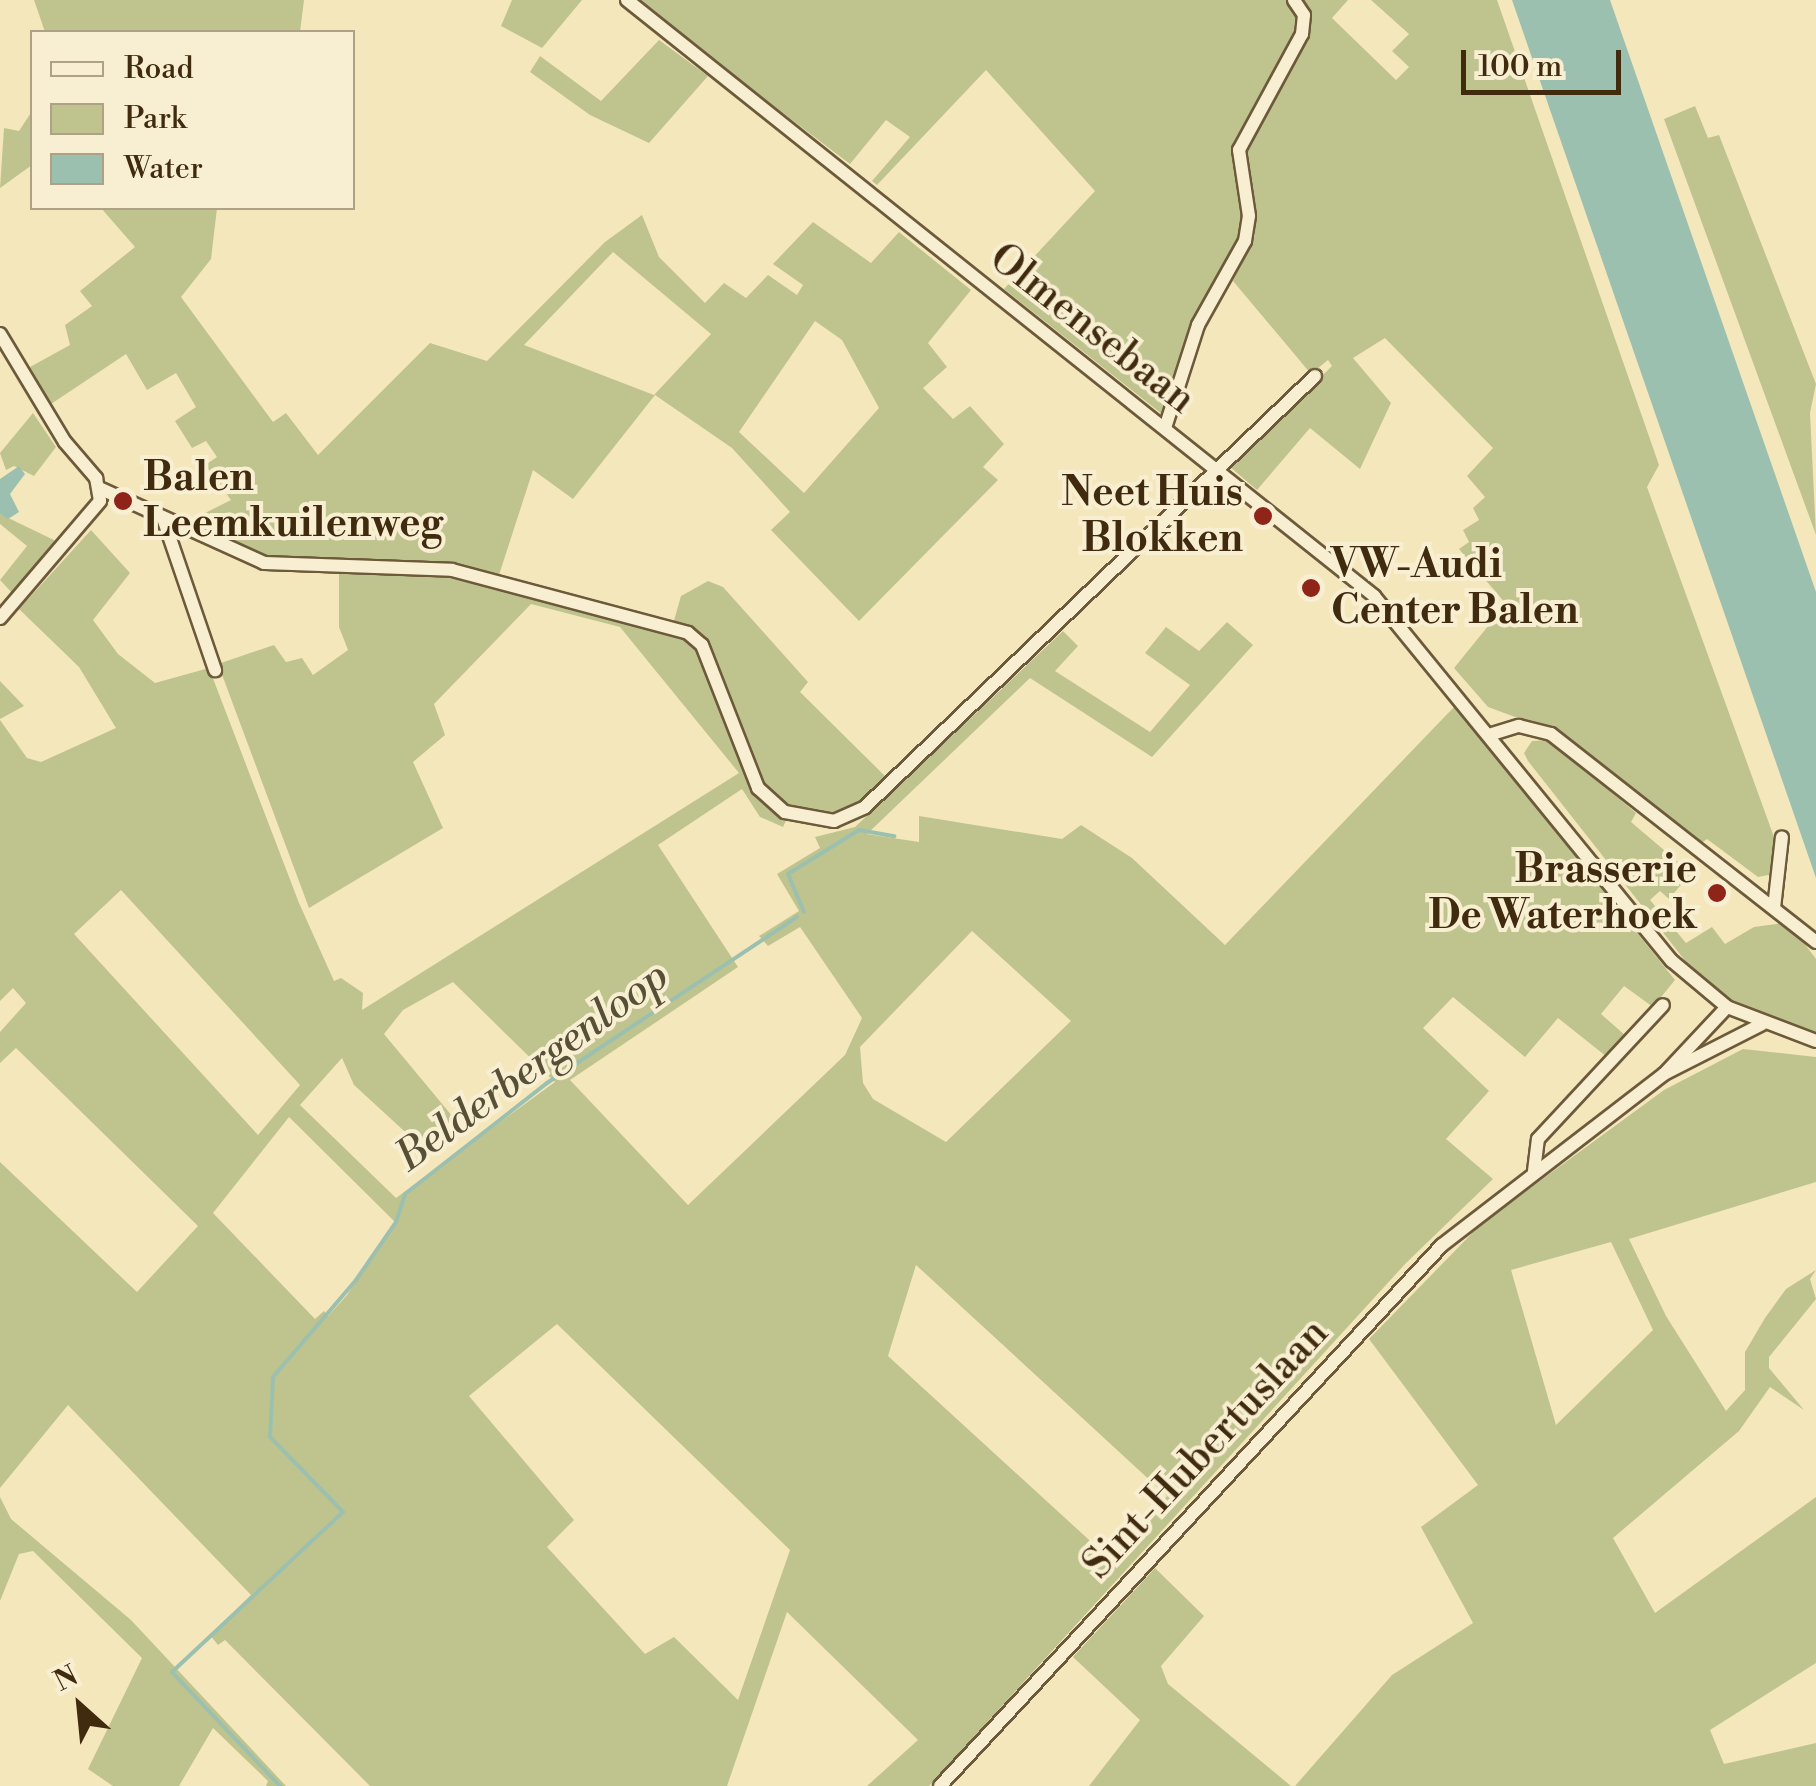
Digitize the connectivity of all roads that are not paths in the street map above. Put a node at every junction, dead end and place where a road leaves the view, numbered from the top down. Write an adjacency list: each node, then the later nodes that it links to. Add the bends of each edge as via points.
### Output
1 (627, 0): 5 (street, Olmensebaan)
2 (1294, 0): 5 (street, via 1304,15 1302,34 1239,150 1249,216 1245,242 1198,325)
3 (0, 334): 7 (street)
4 (1315, 376): 6 (street)
5 (1165, 428): 6 (street, Olmensebaan)
6 (1218, 470): 8 (street, via 865,807 834,821 785,812 758,788 702,645 688,633 452,570 264,562); 11 (street, Olmensebaan, via 1374,596)
7 (99, 488): 8 (street); 9 (street, via 95,512)
8 (163, 518): 10 (street)
9 (0, 618)
10 (215, 670)
11 (1492, 734): 13 (street, via 1519,726 1550,734); 16 (street, Olmensebaan, via 1672,960)
12 (1782, 837): 13 (street)
13 (1774, 908): 14 (street)
14 (1816, 942)
15 (1663, 1004): 20 (street, Sint-Hubertuslaan, via 1538,1139)
16 (1726, 1006): 17 (street, Olmensebaan); 19 (street, Sint-Hubertuslaan)
17 (1762, 1024): 18 (street, Olmensebaan); 19 (street, Sint-Hubertuslaan)
18 (1816, 1040)
19 (1664, 1074): 20 (street, Sint-Hubertuslaan)
20 (1534, 1171): 21 (street, Sint-Hubertuslaan, via 1410,1277)
21 (940, 1786)

